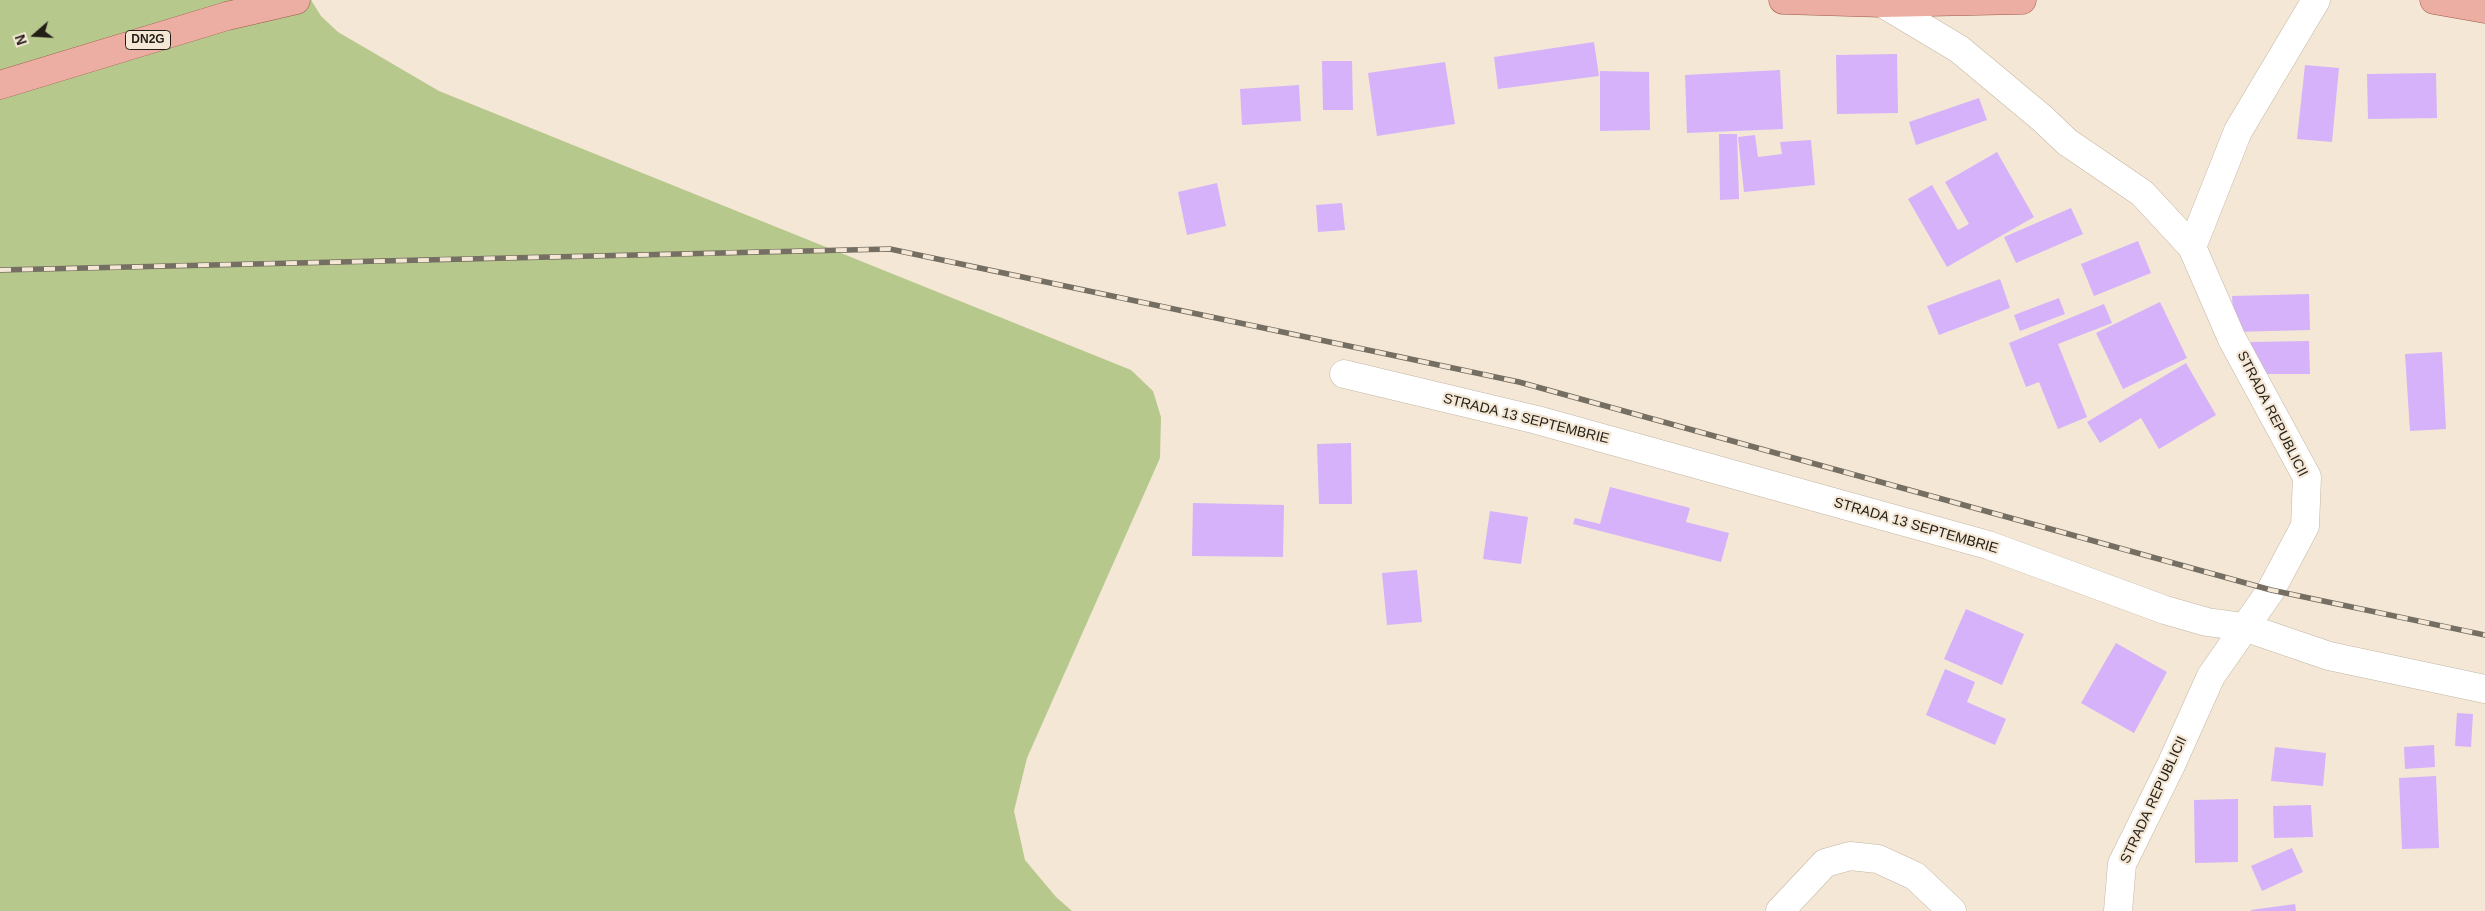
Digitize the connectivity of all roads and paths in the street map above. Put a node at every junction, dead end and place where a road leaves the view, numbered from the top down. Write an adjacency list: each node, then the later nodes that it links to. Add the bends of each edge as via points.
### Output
1 (296, 0): 8 (main road, DN2G, via 227,16)
2 (1782, 0): 6 (main road)
3 (2022, 0): 6 (main road)
4 (2316, 0): 9 (street, via 2238,131)
5 (2434, 0): 7 (main road)
6 (1894, 1): 9 (street, STRADA REPUBLICII, via 1959,49 2067,142 2142,193)
7 (2485, 9)
8 (0, 85)
9 (2192, 248): 11 (street, STRADA REPUBLICII, via 2232,339 2307,476 2305,526 2271,590)
10 (1344, 374): 11 (street, STRADA 13 SEPTEMBRIE, via 1537,420 1988,545 2165,610 2207,622)
11 (2244, 627): 12 (street, STRADA 13 SEPTEMBRIE, via 2329,656); 15 (street, STRADA REPUBLICII, via 2211,676 2122,864)
12 (2485, 689)
13 (1780, 911): 14 (street, via 1825,863 1850,856 1878,859 1915,876)
14 (1952, 911)
15 (2118, 911)

